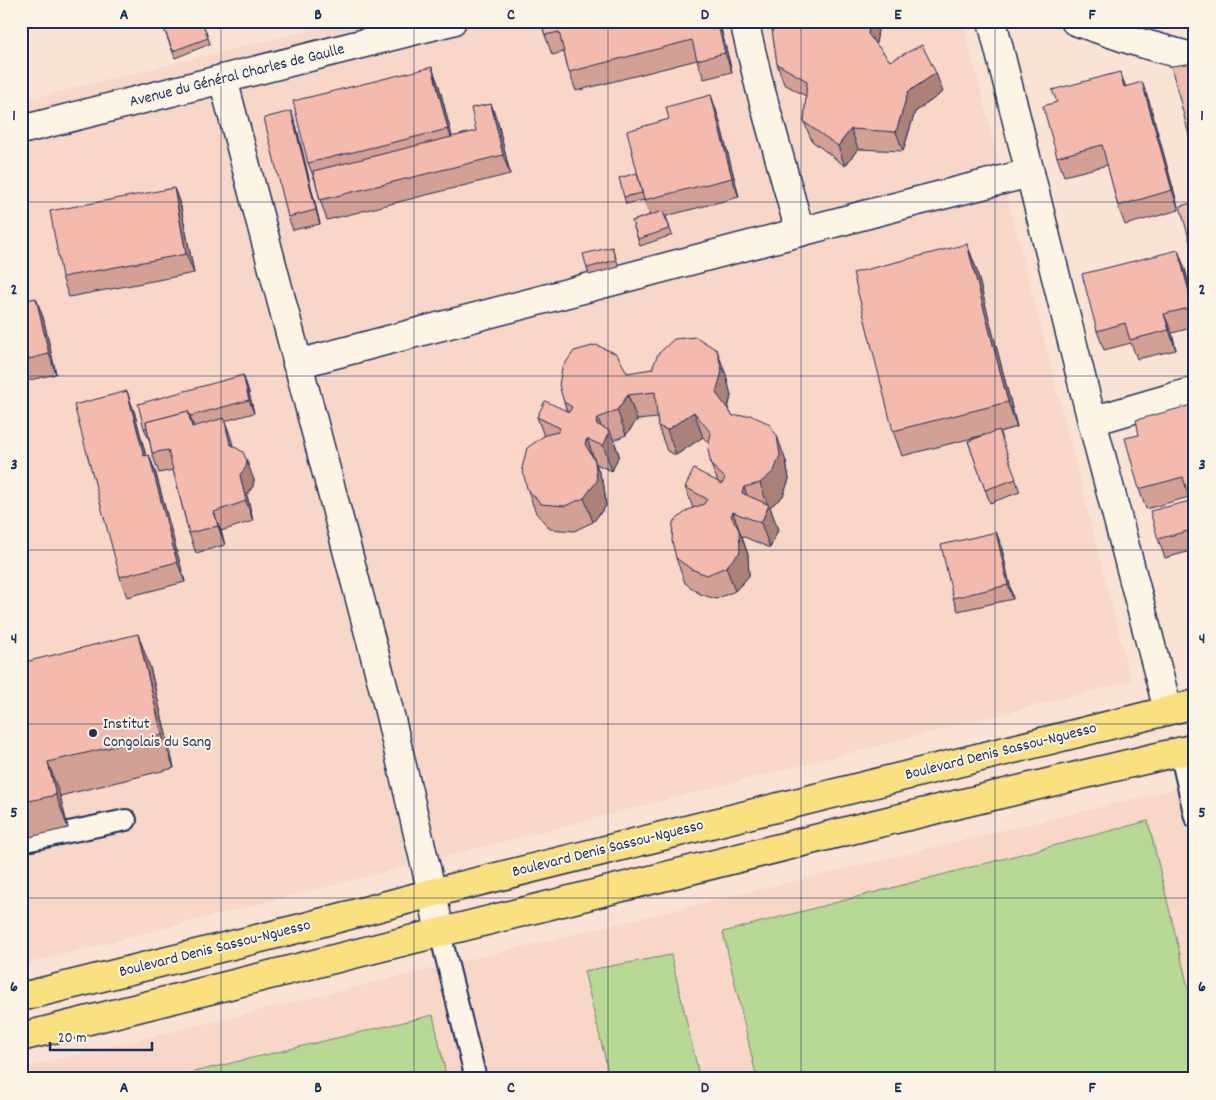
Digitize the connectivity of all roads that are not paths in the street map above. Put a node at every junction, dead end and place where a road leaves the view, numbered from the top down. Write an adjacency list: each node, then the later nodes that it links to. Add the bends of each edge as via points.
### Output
1 (452, 21): 6 (street, Avenue du Général Charles de Gaulle)
2 (744, 21): 9 (street)
3 (992, 21): 8 (street)
4 (1075, 21): 5 (street)
5 (1195, 58)
6 (224, 80): 7 (street, Avenue du Général Charles de Gaulle); 10 (street)
7 (21, 130)
8 (1030, 173): 9 (street); 12 (street)
9 (800, 232): 10 (street)
10 (297, 364): 19 (street, via 384,690)
11 (1195, 391): 12 (street)
12 (1092, 421): 14 (street)
13 (1195, 704): 14 (main road, Boulevard Denis Sassou-Nguesso)
14 (1168, 710): 19 (main road, Boulevard Denis Sassou-Nguesso)
15 (1187, 750): 16 (lane); 20 (main road, via 866,826)
16 (1195, 817)
17 (126, 820): 18 (lane)
18 (21, 842)
19 (432, 893): 20 (street); 21 (main road, Boulevard Denis Sassou-Nguesso)
20 (440, 933): 22 (main road); 23 (lane)
21 (21, 998)
22 (21, 1037)
23 (476, 1079)

